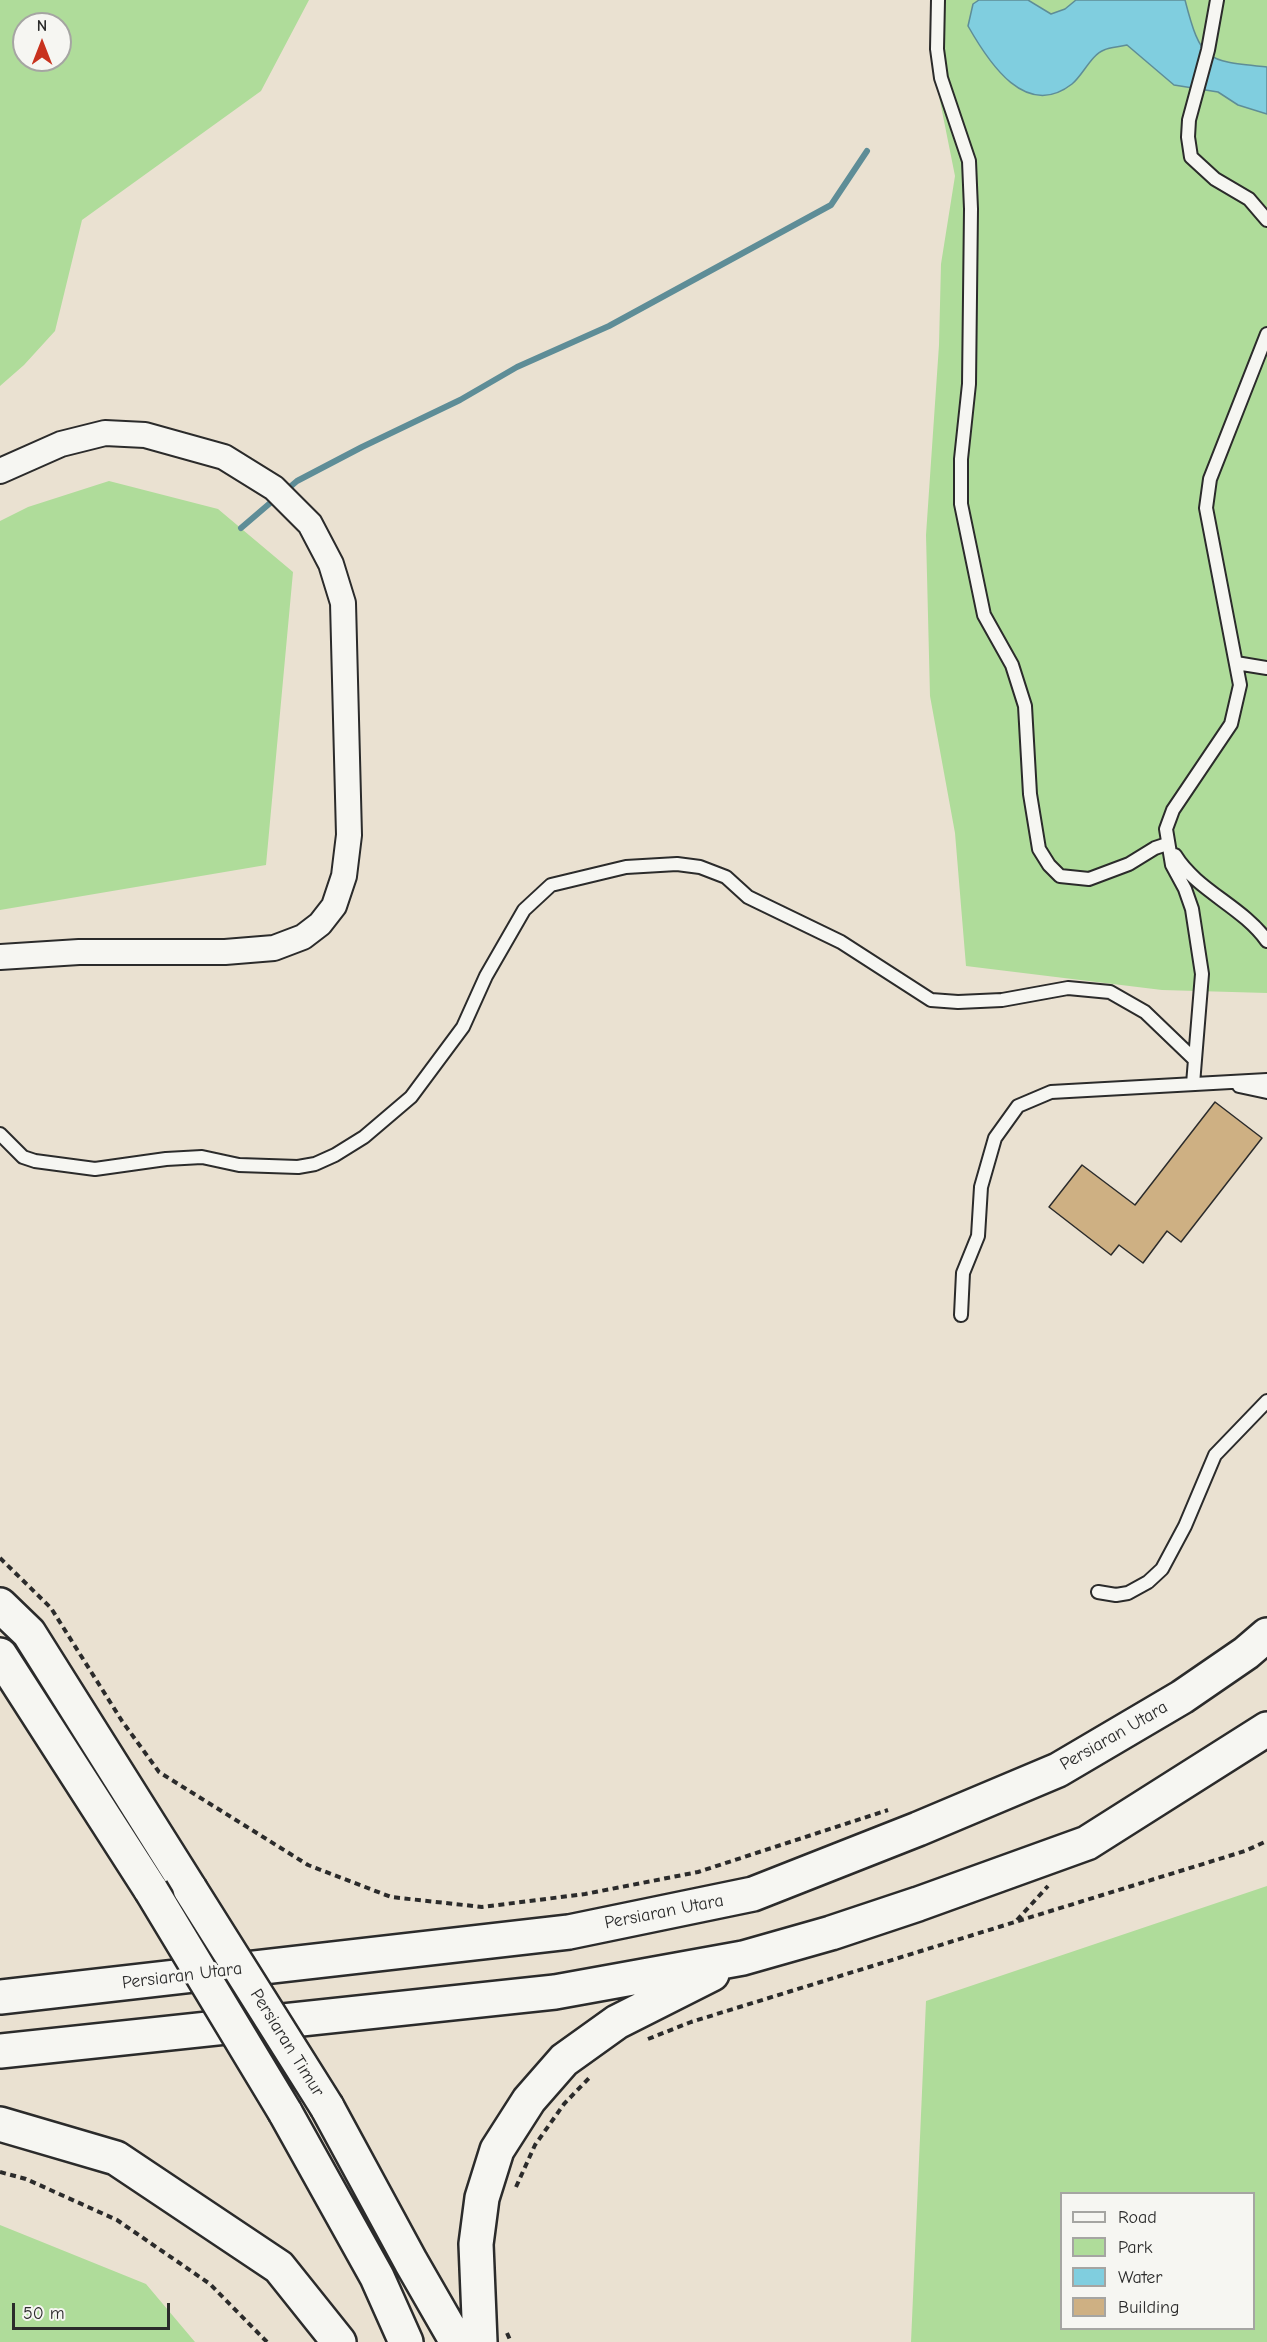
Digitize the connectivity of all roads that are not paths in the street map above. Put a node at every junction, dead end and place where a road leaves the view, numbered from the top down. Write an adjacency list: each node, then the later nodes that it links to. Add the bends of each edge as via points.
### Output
1 (938, 0): 8 (lane, via 941,78 969,161 969,384 961,504 984,615 1012,665 1025,706 1030,794 1039,849 1060,876 1089,879 1130,864)
2 (1217, 0): 3 (lane, via 1193,103 1188,137 1191,157 1215,179 1249,200)
3 (1267, 220)
4 (1267, 334): 6 (lane, via 1210,479 1206,508)
5 (0, 471): 10 (street, via 61,444 94,435 145,435 224,457 274,488 310,524 331,564 343,603 349,835 344,876 333,906 320,924 303,937 274,948)
6 (1236, 663): 7 (lane); 8 (lane, via 1240,685 1231,724 1173,810 1166,829)
7 (1267, 668)
8 (1167, 844): 9 (lane, via 1188,873 1244,915); 11 (lane, via 1192,909 1202,974)
9 (1267, 941)
10 (0, 957)
11 (1195, 1060): 14 (lane); 16 (lane, via 1145,1012 1110,993 1068,988 1002,1000 931,1000 841,942 748,897 726,878 700,867 677,864 626,867 551,885 524,910 486,976 463,1027 411,1097 364,1137 315,1164 239,1165 202,1157 95,1170 23,1157)
12 (1267, 1080): 13 (lane)
13 (1222, 1083): 14 (lane); 15 (lane)
14 (1193, 1084): 17 (lane, via 1051,1092 1018,1106 995,1138 981,1186 978,1236 963,1273)
15 (1267, 1092)
16 (0, 1134)
17 (961, 1316)
18 (1267, 1401): 19 (lane, via 1215,1455 1162,1569 1128,1593)
19 (1098, 1592)
20 (0, 1605): 31 (main road, Persiaran Timur, bridge, via 29,1633 327,2107)
21 (1267, 1635): 25 (main road, Persiaran Utara, via 1182,1697 1058,1770 753,1894 569,1932)
22 (0, 1656): 30 (main road, Persiaran Timur, bridge, via 151,1890 285,2112 377,2277)
23 (1267, 1730): 24 (main road, via 1087,1843 907,1908)
24 (743, 1958): 26 (main road, via 555,1992); 28 (main road, via 617,2022 564,2060 529,2100 497,2150 482,2198 476,2244)
25 (0, 1996)
26 (0, 2051)
27 (0, 2124): 29 (main road, via 116,2158 279,2267)
28 (493, 2335)
29 (339, 2342)
30 (406, 2342)
31 (457, 2342)

